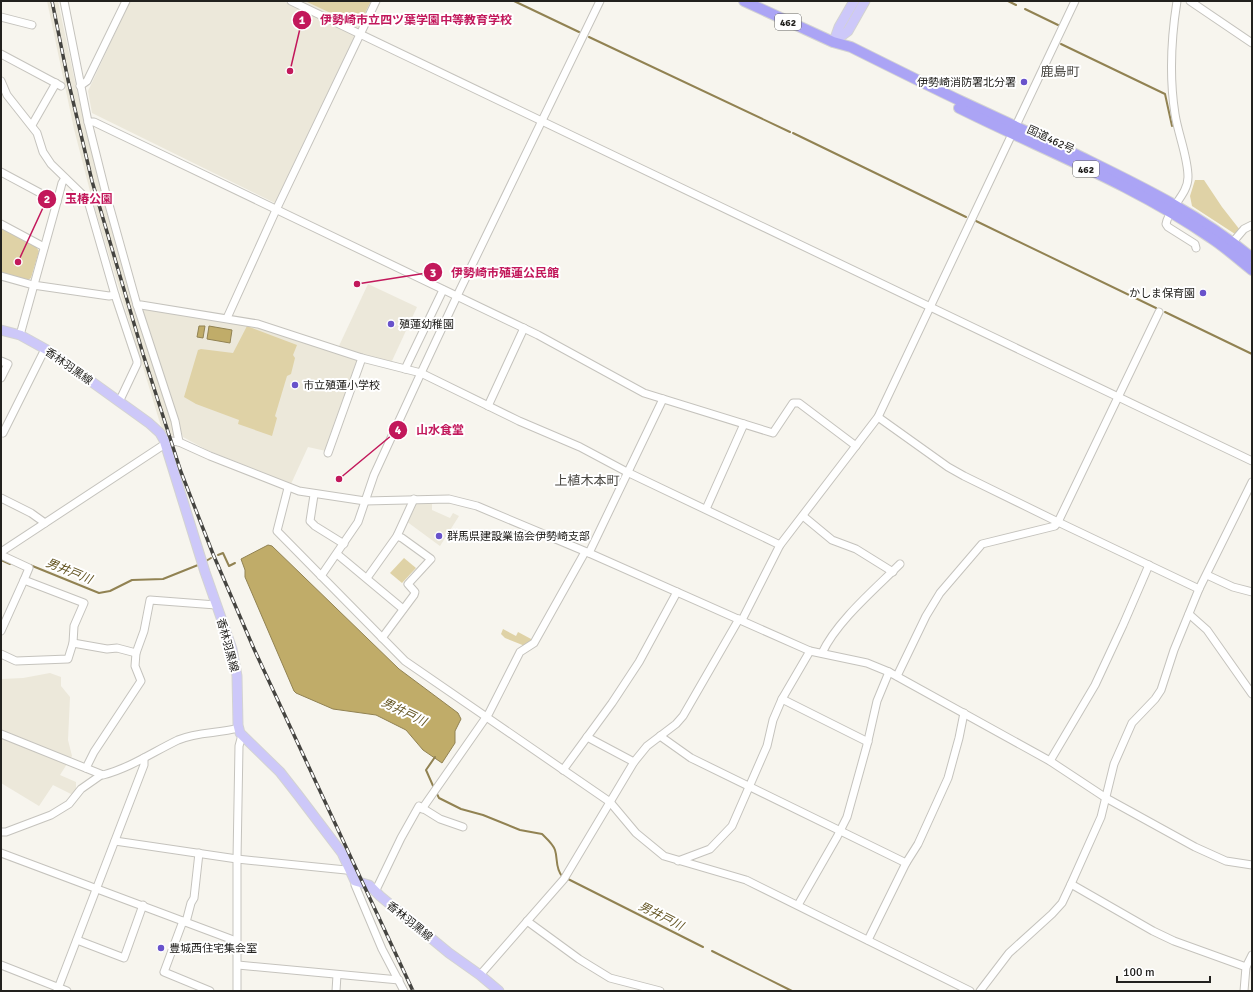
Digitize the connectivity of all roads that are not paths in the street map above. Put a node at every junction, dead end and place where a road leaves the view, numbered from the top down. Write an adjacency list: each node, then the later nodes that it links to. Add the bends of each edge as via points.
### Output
1 (64, 1): 19 (street)
2 (126, 1): 19 (street, via 87,81)
3 (291, 1): 14 (street)
4 (376, 1): 14 (street)
5 (600, 1): 20 (street)
6 (744, 1): 15 (highway, 国道462号 / 462)
7 (854, 1): 15 (main road)
8 (865, 1): 15 (main road, via 848,31)
9 (1075, 1): 23 (street)
10 (1177, 1): 27 (street, via 1171,47 1171,82 1175,116 1188,176 1184,191)
11 (1190, 1): 16 (street)
12 (1, 17): 13 (street)
13 (32, 25)
14 (360, 34): 20 (street); 28 (street)
15 (833, 42): 23 (highway, 国道462号 / 462, via 851,47)
16 (1252, 43)
17 (1, 54): 22 (street, via 58,84)
18 (1, 81): 22 (street, via 7,95)
19 (80, 86): 21 (street)
20 (542, 121): 40 (street); 42 (street)
21 (88, 122): 28 (street, via 94,122); 41 (street)
22 (32, 125): 25 (street, via 47,158)
23 (1014, 130): 27 (highway, 国道462号 / 462); 42 (street)
24 (1, 172): 26 (street)
25 (65, 178): 26 (street); 39 (street, via 88,200)
26 (57, 202): 32 (street)
27 (1174, 209): 31 (highway, 国道462号 / 462); 33 (street, via 1166,224 1195,244); 35 (highway, 国道462号 / 462)
28 (276, 210): 38 (street); 44 (street)
29 (1, 224): 32 (street)
30 (1252, 225): 31 (street, via 1244,229)
31 (1232, 243): 34 (highway, 国道462号 / 462)
32 (44, 248): 37 (street)
33 (1196, 248)
34 (1252, 258)
35 (1252, 270)
36 (1, 276): 37 (street)
37 (33, 285): 39 (street); 47 (street)
38 (443, 290): 40 (street); 51 (street)
39 (115, 295): 56 (street, via 137,361)
40 (457, 296): 45 (street); 52 (street)
41 (137, 305): 44 (street); 62 (street)
42 (930, 307): 54 (street); 58 (street)
43 (1159, 312): 54 (street)
44 (227, 318): 49 (street, via 258,324)
45 (524, 328): 55 (street, via 644,393); 57 (street)
46 (1, 330): 47 (main road, 香林羽黒線)
47 (20, 335): 48 (main road, 香林羽黒線)
48 (45, 349): 56 (main road, 香林羽黒線); 60 (street)
49 (362, 358): 51 (street); 64 (street)
50 (1, 361): 53 (street, via 8,364)
51 (405, 369): 52 (street)
52 (421, 373): 57 (street); 72 (street, via 374,475)
53 (1, 378)
54 (1119, 397): 65 (street); 76 (street)
55 (663, 399): 59 (street); 66 (street)
56 (119, 402): 61 (main road, 香林羽黒線, via 154,427)
57 (488, 406): 66 (street, via 580,447)
58 (878, 417): 63 (street); 76 (street, via 948,468)
59 (744, 424): 63 (street, via 773,433 793,403 799,403); 73 (street)
60 (2, 434)
61 (165, 442): 62 (street); 75 (street); 94 (main road, 香林羽黒線)
62 (179, 442): 68 (street)
63 (856, 446): 74 (street)
64 (328, 453)
65 (1252, 461)
66 (627, 472): 73 (street); 81 (street)
67 (1252, 482): 87 (street)
68 (288, 488): 69 (street); 88 (street, via 277,532)
69 (314, 495): 72 (street); 78 (street, via 310,521)
70 (1, 498): 75 (street)
71 (414, 499): 72 (street); 77 (street); 81 (street, via 449,499 477,506)
72 (365, 501): 78 (street, via 358,522)
73 (706, 509): 79 (street)
74 (803, 516): 79 (street); 86 (street, via 832,540 856,549)
75 (45, 522): 80 (street)
76 (1058, 522): 85 (street); 106 (street, via 1054,526 982,544 940,593)
77 (397, 536): 89 (street); 95 (street, via 431,559 408,584 415,592)
78 (344, 544): 82 (street)
79 (780, 545): 97 (street)
80 (1, 552)
81 (587, 552): 92 (street); 110 (street, via 534,643 520,652)
82 (337, 554): 88 (street); 89 (street)
83 (1, 555): 90 (street, via 29,568)
84 (900, 564): 86 (street)
85 (1149, 565): 91 (street); 117 (street, via 1095,685)
86 (892, 572): 103 (street, via 842,623)
87 (1207, 575): 91 (street); 93 (street, via 1233,587)
88 (321, 576): 99 (street)
89 (367, 578): 95 (street)
90 (24, 580): 98 (street); 100 (street, via 84,603 74,626)
91 (1200, 589): 96 (street)
92 (677, 592): 97 (street); 114 (street, via 639,662)
93 (1252, 592)
94 (216, 605): 102 (street, via 150,600 144,631); 111 (main road, 香林羽黒線, via 235,663)
95 (403, 609): 99 (street)
96 (1189, 614): 107 (street, via 1207,630); 123 (street, via 1161,690 1155,700 1132,723 1114,764)
97 (740, 620): 101 (street); 113 (street, via 683,716)
98 (1, 631)
99 (382, 638): 110 (street, via 405,661)
100 (73, 643): 102 (street); 104 (street, via 68,659 16,661)
101 (810, 651): 103 (street); 108 (street)
102 (136, 653): 119 (street, via 135,666 141,681)
103 (822, 653): 105 (street, via 867,663)
104 (1, 654)
105 (889, 672): 106 (street); 115 (street, via 877,701)
106 (897, 676): 109 (street)
107 (1252, 694)
108 (782, 699): 115 (street); 122 (street, via 773,720 767,746)
109 (964, 713): 117 (street); 134 (street, via 948,778 918,844)
110 (486, 717): 120 (street); 125 (street)
111 (240, 732): 116 (street, via 198,734 178,740); 132 (street); 136 (main road, via 286,779 342,852)
112 (1, 734): 119 (street)
113 (660, 736): 118 (street, via 647,746); 122 (street, via 691,758)
114 (587, 737): 118 (street); 120 (street)
115 (868, 742): 127 (street, via 847,817)
116 (144, 758): 121 (street); 129 (street, via 144,765)
117 (1050, 761): 123 (street)
118 (634, 762): 124 (street)
119 (86, 768): 121 (street)
120 (563, 770): 124 (street)
121 (101, 775): 128 (street, via 81,789 69,804 51,814)
122 (750, 786): 127 (street); 133 (street, via 732,826 710,849)
123 (1106, 798): 135 (street, via 1202,850 1226,861); 138 (street, via 1101,817)
124 (610, 802): 133 (street, via 636,833 664,856); 143 (street, via 564,879)
125 (422, 809): 126 (street); 140 (street, via 419,806 416,810)
126 (463, 827)
127 (840, 831): 134 (street); 142 (street)
128 (1, 832)
129 (115, 841): 131 (street); 139 (street)
130 (1, 852): 139 (street)
131 (198, 853): 132 (street); 144 (street, via 194,898)
132 (237, 859): 136 (street); 147 (street)
133 (678, 861): 142 (street, via 746,880)
134 (906, 863): 146 (street)
135 (1252, 865)
136 (350, 870): 137 (main road)
137 (354, 881): 140 (main road, 香林羽黒線, via 367,884); 154 (street, via 382,949)
138 (1071, 884): 151 (street, via 1174,941); 164 (street, via 1057,909 1014,948)
139 (96, 888): 141 (street); 145 (street)
140 (375, 892): 153 (main road, 香林羽黒線)
141 (143, 905): 144 (street); 145 (street, via 124,958)
142 (798, 905): 146 (street)
143 (527, 921): 153 (street); 162 (street, via 610,978)
144 (185, 922): 147 (street); 157 (street, via 164,972)
145 (77, 940): 155 (street)
146 (868, 940): 163 (street)
147 (236, 941): 149 (street)
148 (1252, 955): 151 (street)
149 (238, 964): 152 (street); 158 (street)
150 (1, 965): 155 (street)
151 (1246, 967): 165 (street)
152 (337, 975): 154 (street); 159 (street)
153 (480, 975): 161 (main road, 香林羽黒線)
154 (399, 980): 160 (street)
155 (58, 989): 156 (street)
156 (66, 991)
157 (210, 991)
158 (237, 991)
159 (336, 991)
160 (404, 991)
161 (499, 991)
162 (660, 991)
163 (970, 991)
164 (980, 991)
165 (1244, 991)

